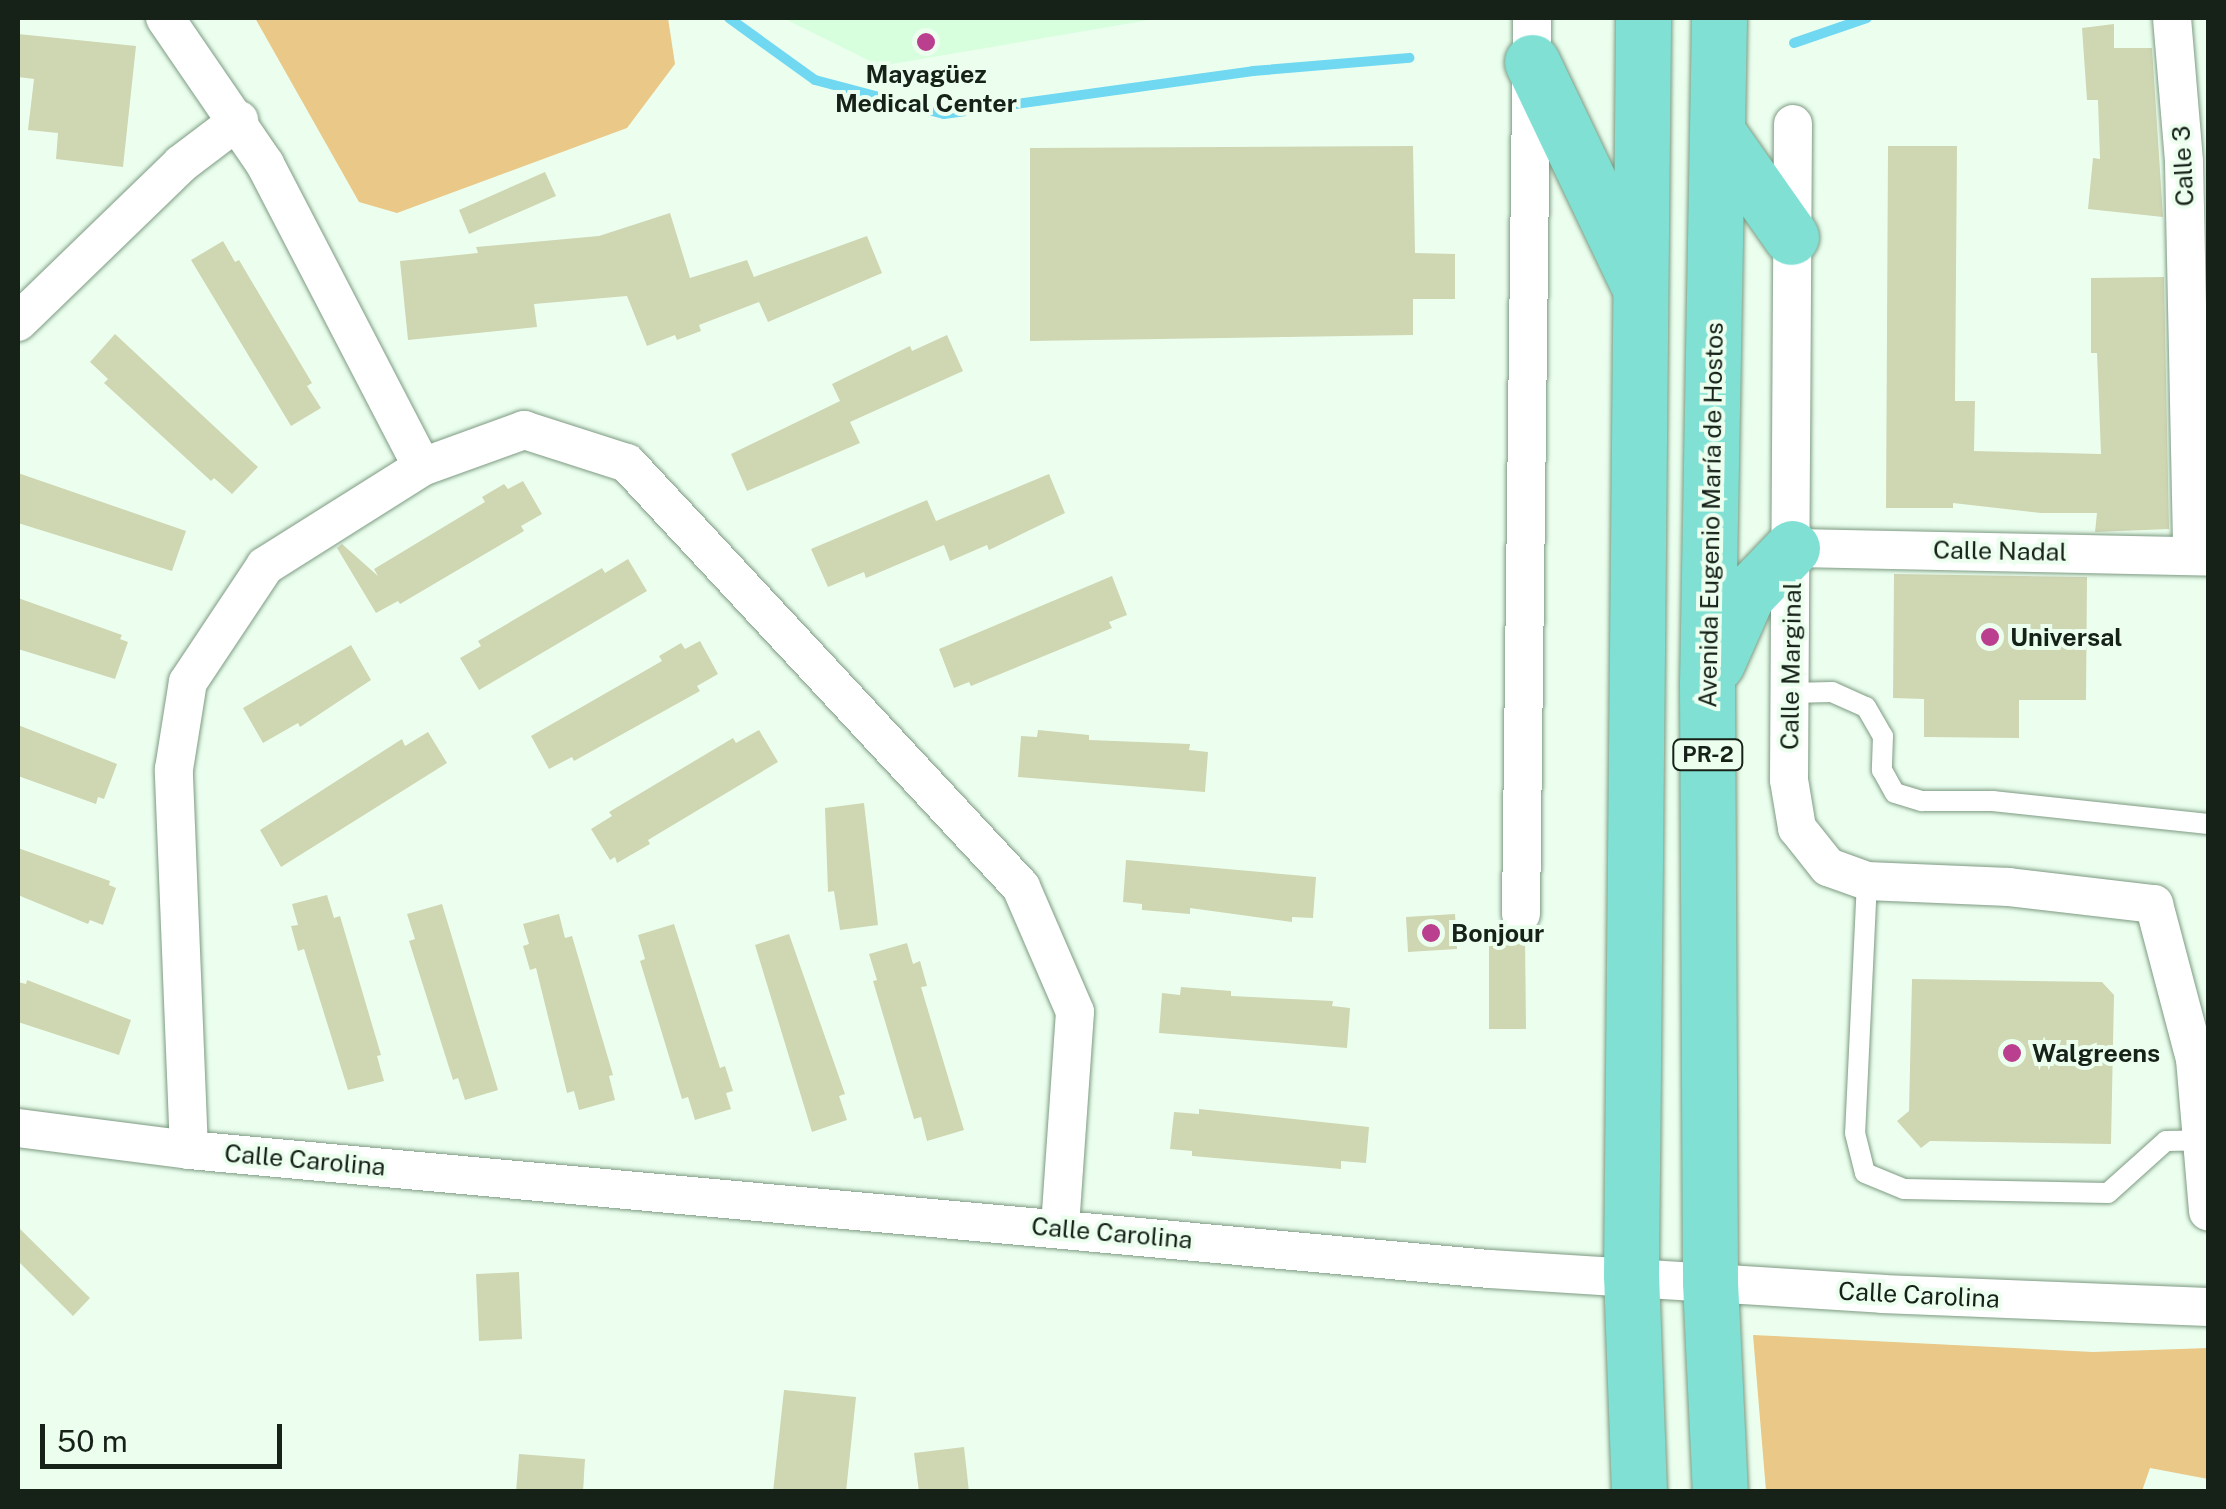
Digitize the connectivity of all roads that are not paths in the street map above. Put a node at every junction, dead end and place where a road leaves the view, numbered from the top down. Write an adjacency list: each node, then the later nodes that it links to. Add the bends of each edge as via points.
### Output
1 (165, 18): 6 (street)
2 (1642, 18): 11 (highway, PR-2)
3 (1719, 18): 8 (highway, Avenida Eugenio María de Hostos / PR-2)
4 (2172, 18): 9 (street, Calle 3)
5 (1532, 40): 11 (highway); 20 (street)
6 (238, 120): 12 (street, via 181,164); 13 (street)
7 (1792, 124): 10 (street, Calle Marginal)
8 (1718, 134): 10 (highway); 16 (highway, Avenida Eugenio María de Hostos / PR-2)
9 (2196, 163): 15 (street, Calle 3)
10 (1791, 237): 14 (street, Calle Marginal)
11 (1642, 294): 26 (highway, PR-2)
12 (18, 322)
13 (422, 468): 23 (street, via 265,566 188,682 174,769); 25 (street, via 524,430 626,462 1021,887 1074,1012)
14 (1792, 548): 15 (street, Calle Nadal); 16 (highway, via 1747,595); 17 (street, Calle Marginal)
15 (2200, 556)
16 (1707, 684): 27 (highway, Avenida Eugenio María de Hostos / PR-2)
17 (1790, 693): 18 (lane, via 1832,692 1866,707 1883,736 1882,770 1895,793 1922,801 1993,801); 19 (street, Calle Marginal, via 1796,828 1828,867)
18 (2208, 824)
19 (1867, 881): 22 (street, Calle Marginal, via 2009,887 2154,904 2195,1058); 22 (lane, via 1855,1133 1866,1173 1904,1189 2108,1193 2166,1141)
20 (1521, 914)
21 (18, 1128): 23 (street, Calle Carolina)
22 (2204, 1140): 24 (street)
23 (189, 1150): 25 (street, Calle Carolina)
24 (2208, 1211)
25 (1060, 1228): 26 (street, Calle Carolina, via 1489,1269)
26 (1631, 1275): 27 (street, Calle Carolina); 29 (highway, PR-2)
27 (1710, 1282): 28 (street, Calle Carolina); 30 (highway, Avenida Eugenio María de Hostos / PR-2)
28 (2208, 1307)
29 (1640, 1492)
30 (1720, 1492)

